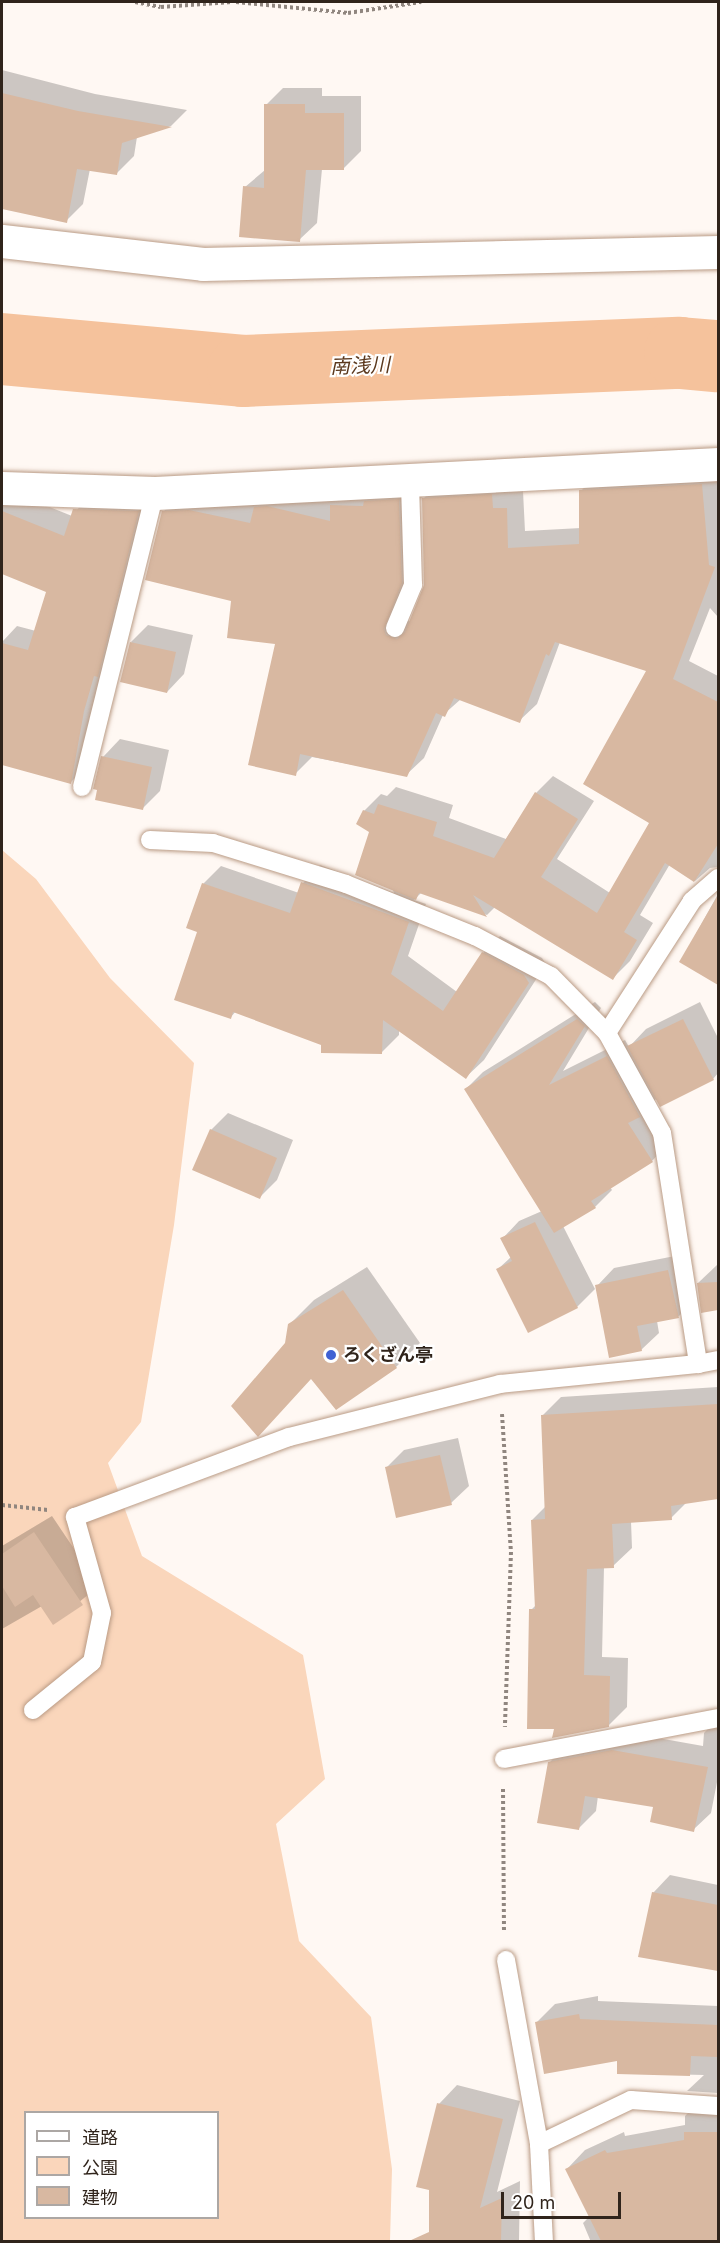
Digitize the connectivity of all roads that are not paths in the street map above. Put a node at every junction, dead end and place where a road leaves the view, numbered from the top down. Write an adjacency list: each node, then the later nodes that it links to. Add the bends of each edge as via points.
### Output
1 (2, 241): 2 (street, via 203,264)
2 (718, 252)
3 (718, 464): 4 (street)
4 (410, 481): 6 (street); 7 (lane, via 413,585)
5 (2, 488): 6 (street)
6 (154, 493): 8 (lane)
7 (395, 628)
8 (82, 787)
9 (150, 840): 11 (lane, via 213,843 346,884 476,936 551,976)
10 (718, 878): 11 (lane, via 692,902)
11 (607, 1033): 13 (lane, via 662,1133)
12 (718, 1360): 13 (lane)
13 (698, 1364): 14 (lane, via 500,1384 288,1437 75,1517 102,1613 92,1662)
14 (33, 1710)
15 (718, 1718): 16 (lane)
16 (504, 1759)
17 (506, 1960): 19 (lane)
18 (718, 2106): 19 (lane, via 631,2100)
19 (539, 2144): 20 (lane)
20 (544, 2241)

